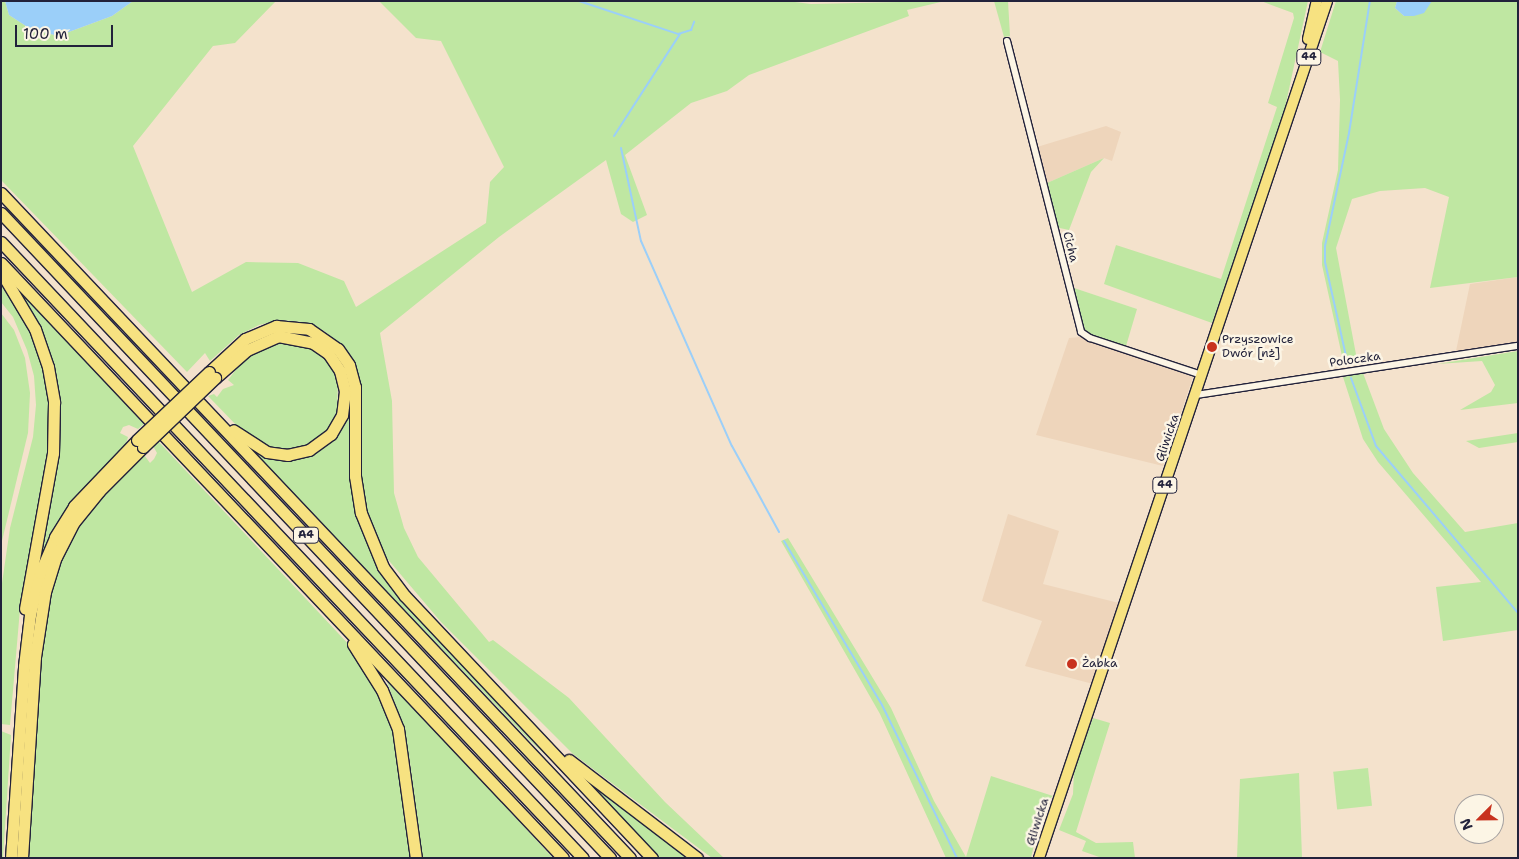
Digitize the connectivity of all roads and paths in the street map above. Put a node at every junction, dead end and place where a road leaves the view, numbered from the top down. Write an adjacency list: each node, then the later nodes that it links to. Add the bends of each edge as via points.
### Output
1 (1318, 1): 4 (main road, Gliwicka / 44)
2 (1327, 1): 4 (main road, Gliwicka / 44)
3 (1008, 41): 12 (street, Cicha, via 1081,332 1090,338)
4 (1291, 112): 12 (main road, Gliwicka / 44)
5 (1, 193): 14 (highway)
6 (1, 213): 24 (highway, A4)
7 (1, 242): 23 (highway, A4)
8 (1, 263): 16 (highway)
9 (1, 272): 17 (highway, via 35,329 48,367 54,402 54,453 24,612)
10 (1518, 346): 13 (street, Poloczka)
11 (212, 375): 14 (highway, via 263,341 278,336 305,339 328,353 340,371 345,391 342,415 331,434 318,445 300,453 283,454 253,445); 15 (highway, bridge); 18 (highway, via 245,339 276,326 309,329 338,349 349,365 355,387 356,486 361,513 374,549 405,596)
12 (1202, 375): 13 (main road, Gliwicka / 44)
13 (1196, 395): 28 (main road, Gliwicka / 44)
14 (200, 403): 25 (highway)
15 (140, 443): 17 (highway, via 85,492 55,537 40,573 30,615); 20 (highway, via 74,522 56,557 45,592 35,657)
16 (322, 602): 21 (highway, via 362,656 395,718 405,758); 22 (highway)
17 (24, 666): 19 (highway)
18 (533, 731): 26 (highway); 27 (highway)
19 (11, 858)
20 (22, 858)
21 (416, 858)
22 (563, 858)
23 (583, 858)
24 (610, 858)
25 (632, 858)
26 (652, 858)
27 (697, 858)
28 (1039, 858)

